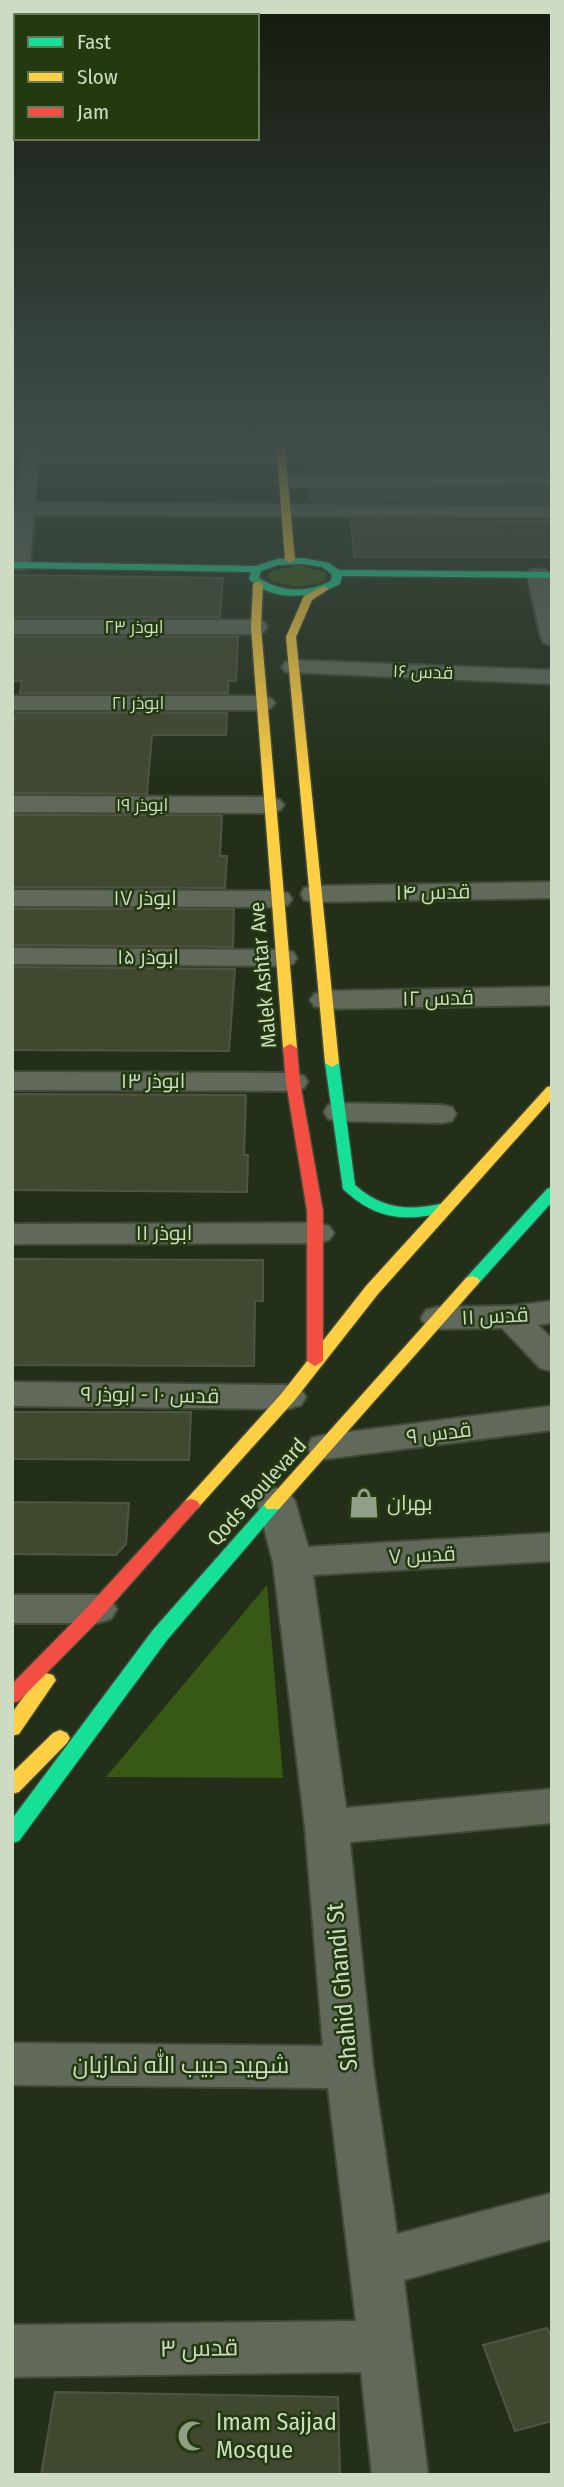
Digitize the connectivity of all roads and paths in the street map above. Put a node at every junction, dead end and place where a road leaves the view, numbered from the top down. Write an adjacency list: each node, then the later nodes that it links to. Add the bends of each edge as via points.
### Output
1 (290, 556): 2 (street)
2 (290, 561): 4 (street, via 325,565); 6 (street)
3 (16, 565): 6 (street)
4 (337, 573): 5 (street); 7 (street, via 336,582)
5 (545, 575): 10 (street)
6 (258, 577): 7 (street, via 288,593); 9 (street, Malek Ashtar Ave)
7 (324, 589): 11 (street, via 308,598 298,616 290,637)
8 (12, 627): 9 (street, ابوذر ۲۳)
9 (257, 627): 14 (street, Malek Ashtar Ave)
10 (552, 638)
11 (293, 667): 12 (street, قدس ۱۶); 18 (street)
12 (552, 677)
13 (12, 703): 14 (street, ابوذر ۲۱)
14 (263, 704): 16 (street, Malek Ashtar Ave)
15 (12, 804): 16 (street, ابوذر ۱۹)
16 (271, 805): 20 (street, Malek Ashtar Ave)
17 (552, 890): 18 (street, قدس ۱۴)
18 (314, 894): 24 (street)
19 (12, 898): 20 (street, ابوذر ۱۷)
20 (278, 899): 22 (street, Malek Ashtar Ave)
21 (12, 956): 22 (street, ابوذر ۱۵)
22 (283, 958): 26 (street, Malek Ashtar Ave)
23 (552, 996): 24 (street, قدس ۱۲)
24 (324, 1000): 28 (street)
25 (12, 1081): 26 (street, ابوذر ۱۳)
26 (293, 1082): 32 (street, Malek Ashtar Ave)
27 (552, 1090): 31 (street, Qods Boulevard)
28 (339, 1112): 29 (street); 31 (street, via 348,1186 365,1209 418,1215)
29 (440, 1114)
30 (552, 1192): 36 (street, Qods Boulevard)
31 (445, 1208): 38 (street, Qods Boulevard)
32 (322, 1222): 33 (street, ابوذر ۱۱); 38 (street, Malek Ashtar Ave)
33 (12, 1234)
34 (552, 1312): 35 (street, قدس ۱۱)
35 (511, 1317): 36 (street, قدس ۱۱); 37 (street)
36 (438, 1318): 42 (street, Qods Boulevard)
37 (552, 1360)
38 (315, 1361): 40 (street, Qods Boulevard)
39 (12, 1394): 40 (street, قدس ۱۰ - ابوذر ۹)
40 (288, 1397): 47 (street, Qods Boulevard)
41 (552, 1418): 42 (street, قدس ۹)
42 (325, 1447): 43 (street, Qods Boulevard)
43 (276, 1501): 45 (street, Shahid Ghandi St); 48 (street, Qods Boulevard)
44 (552, 1547): 45 (street, قدس ۷)
45 (292, 1562): 53 (street, Shahid Ghandi St)
46 (12, 1609): 47 (street)
47 (93, 1613): 49 (street, Qods Boulevard); 50 (street)
48 (160, 1635): 51 (street); 54 (street, Qods Boulevard)
49 (12, 1696)
50 (12, 1729)
51 (12, 1786)
52 (552, 1806): 53 (street)
53 (327, 1827): 56 (street, Shahid Ghandi St)
54 (12, 1835)
55 (12, 2064): 56 (street, شهید حبیب الله نمازیان)
56 (349, 2067): 58 (street, Shahid Ghandi St)
57 (552, 2216): 58 (street)
58 (376, 2264): 59 (street, Shahid Ghandi St)
59 (385, 2346): 60 (street, قدس ۳); 61 (street, Shahid Ghandi St)
60 (12, 2351)
61 (400, 2475)

